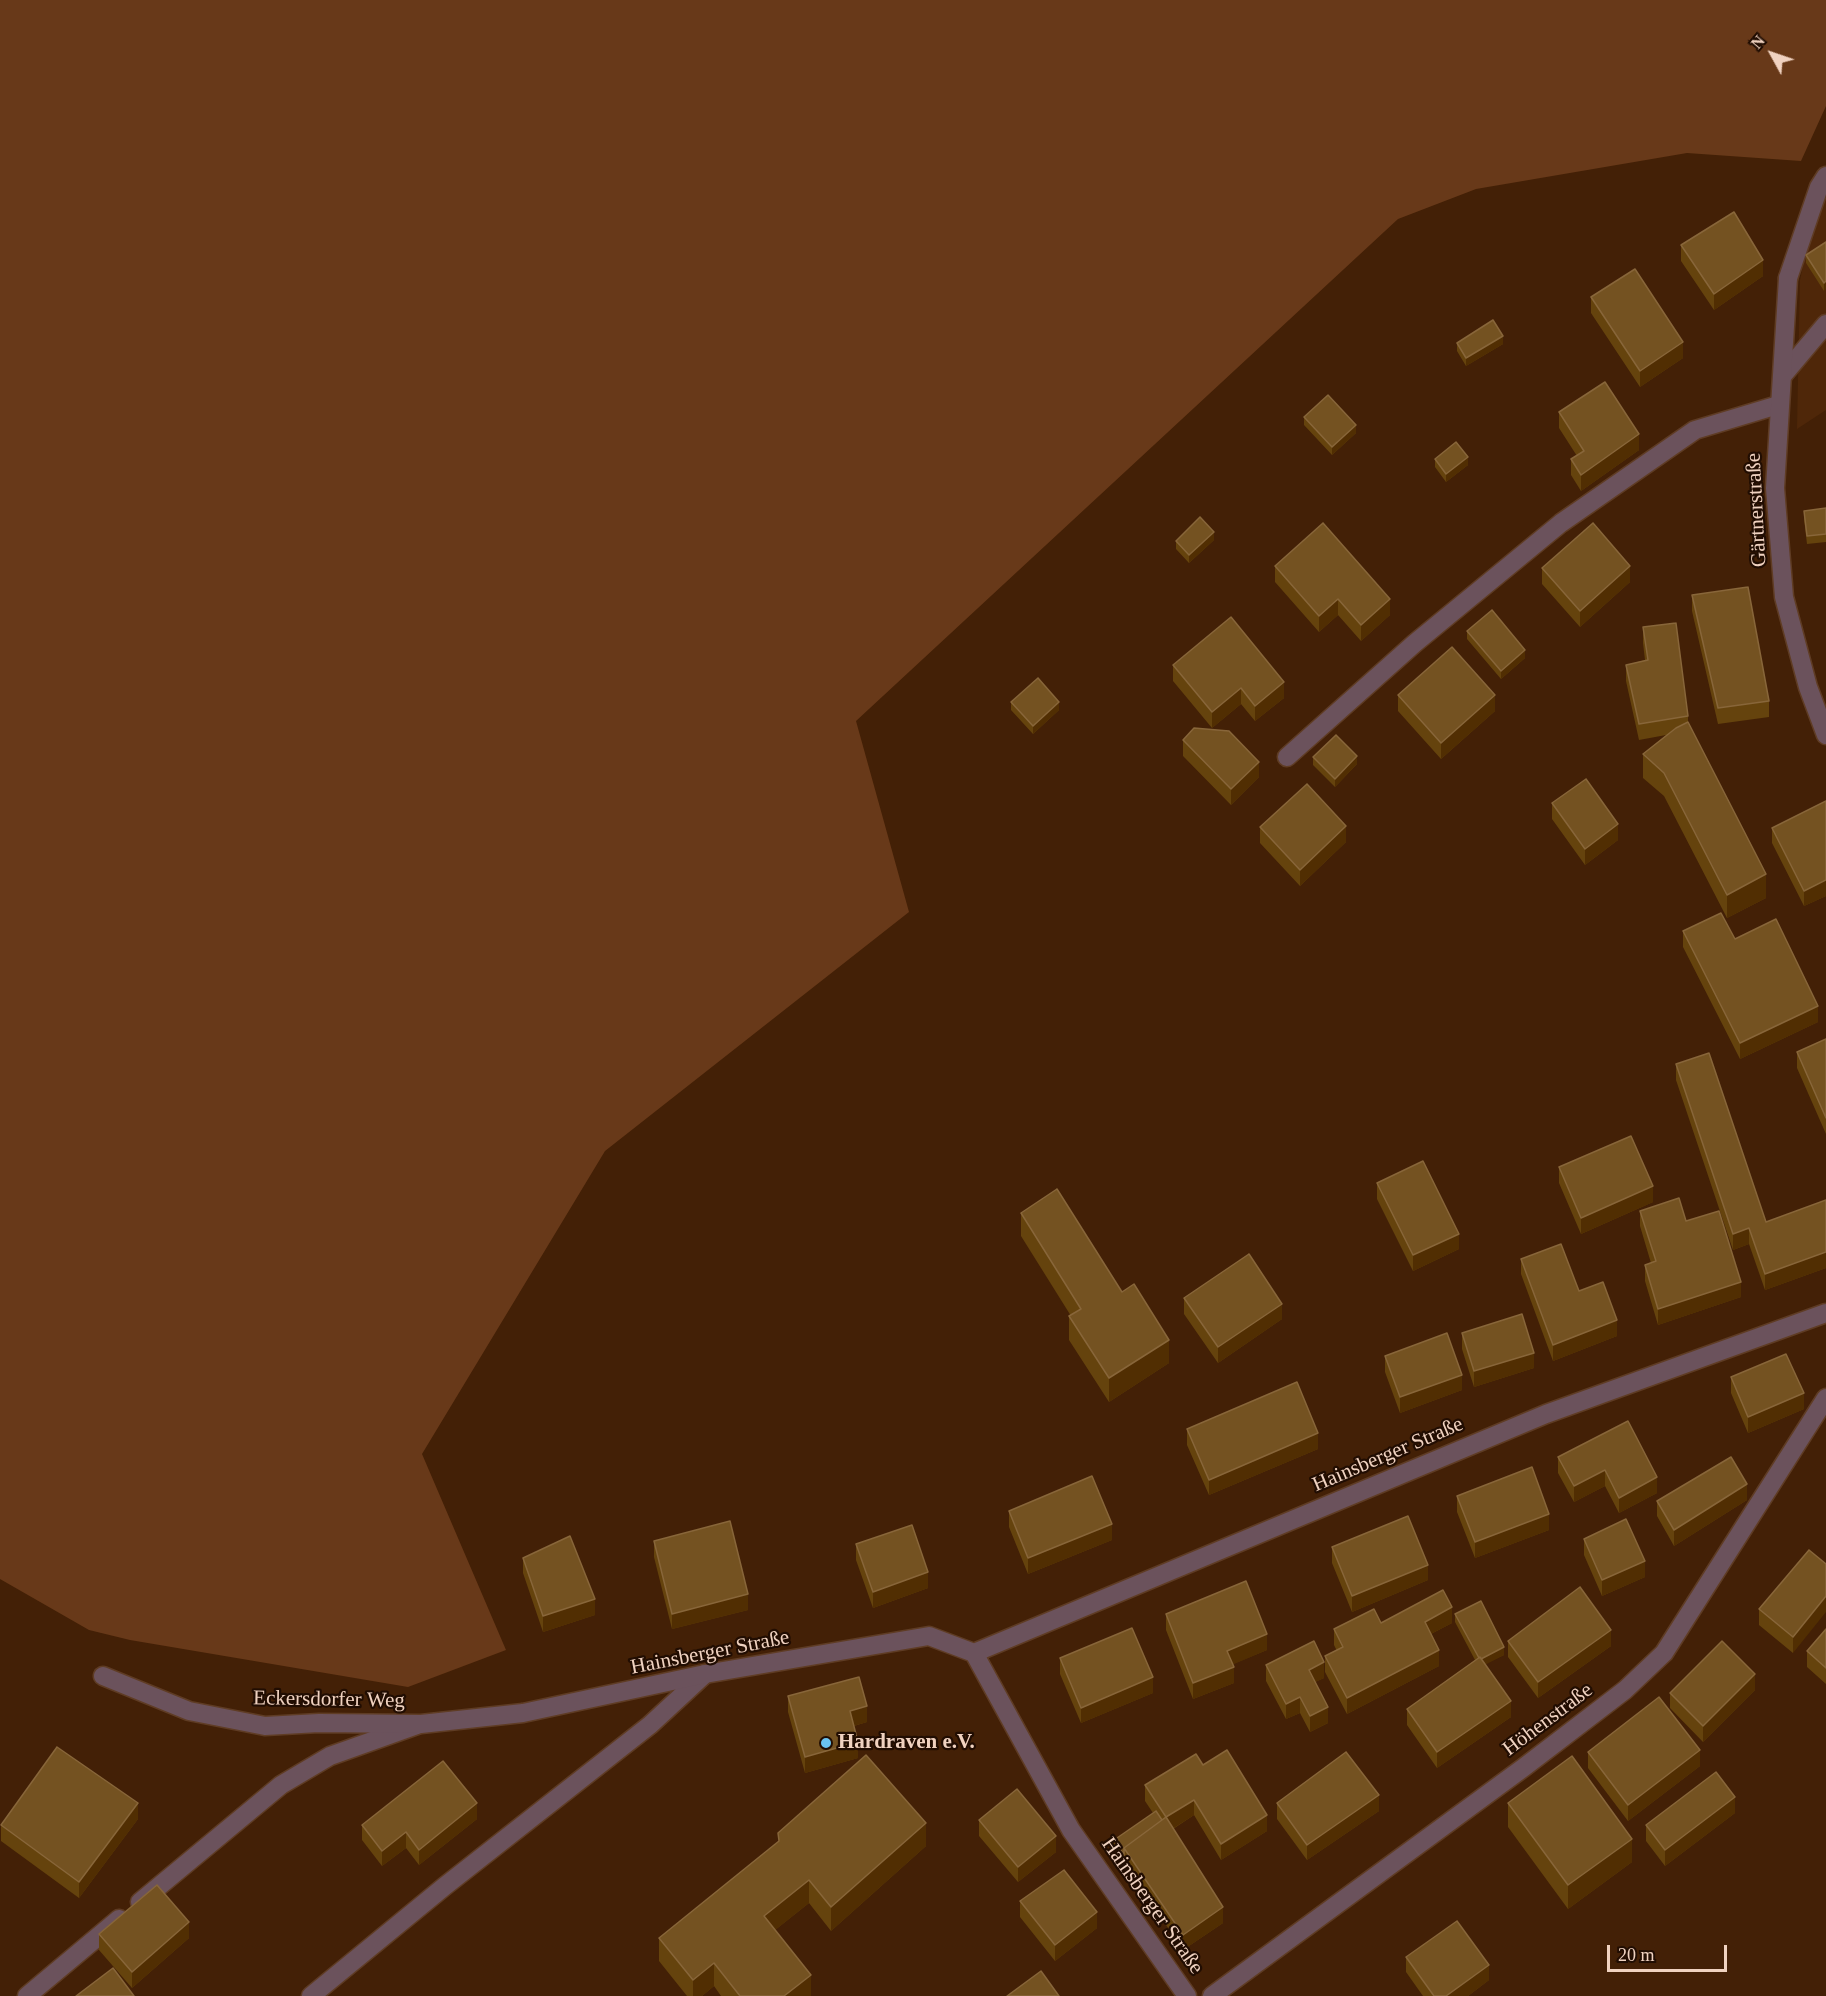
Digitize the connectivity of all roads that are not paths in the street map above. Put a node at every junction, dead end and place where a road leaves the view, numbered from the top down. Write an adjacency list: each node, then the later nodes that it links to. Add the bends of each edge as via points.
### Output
1 (1826, 176): 3 (street, Gärtnerstraße, via 1788,278)
2 (1826, 324): 3 (street)
3 (1784, 374): 4 (street, Gärtnerstraße)
4 (1778, 405): 5 (street, Gärtnerstraße, via 1775,488 1784,597 1808,687); 6 (street, via 1695,430 1561,522 1415,643)
5 (1826, 735)
6 (1287, 757)
7 (1826, 1313): 9 (street, Hainsberger Straße, via 1545,1414)
8 (1826, 1398): 17 (street, Höhenstraße, via 1664,1653 1625,1690 1523,1768)
9 (974, 1653): 10 (street, Hainsberger Straße, via 929,1636); 16 (street, Hainsberger Straße, via 1071,1830)
10 (705, 1674): 12 (street, Hainsberger Straße, via 523,1713); 15 (street, via 650,1725)
11 (103, 1676): 13 (street, Eckersdorfer Weg, via 189,1711 265,1726)
12 (453, 1720): 13 (street, Eckersdorfer Weg)
13 (422, 1724): 14 (street, via 330,1756 281,1785)
14 (27, 1996)
15 (311, 1996)
16 (1188, 1996)
17 (1212, 1996)

